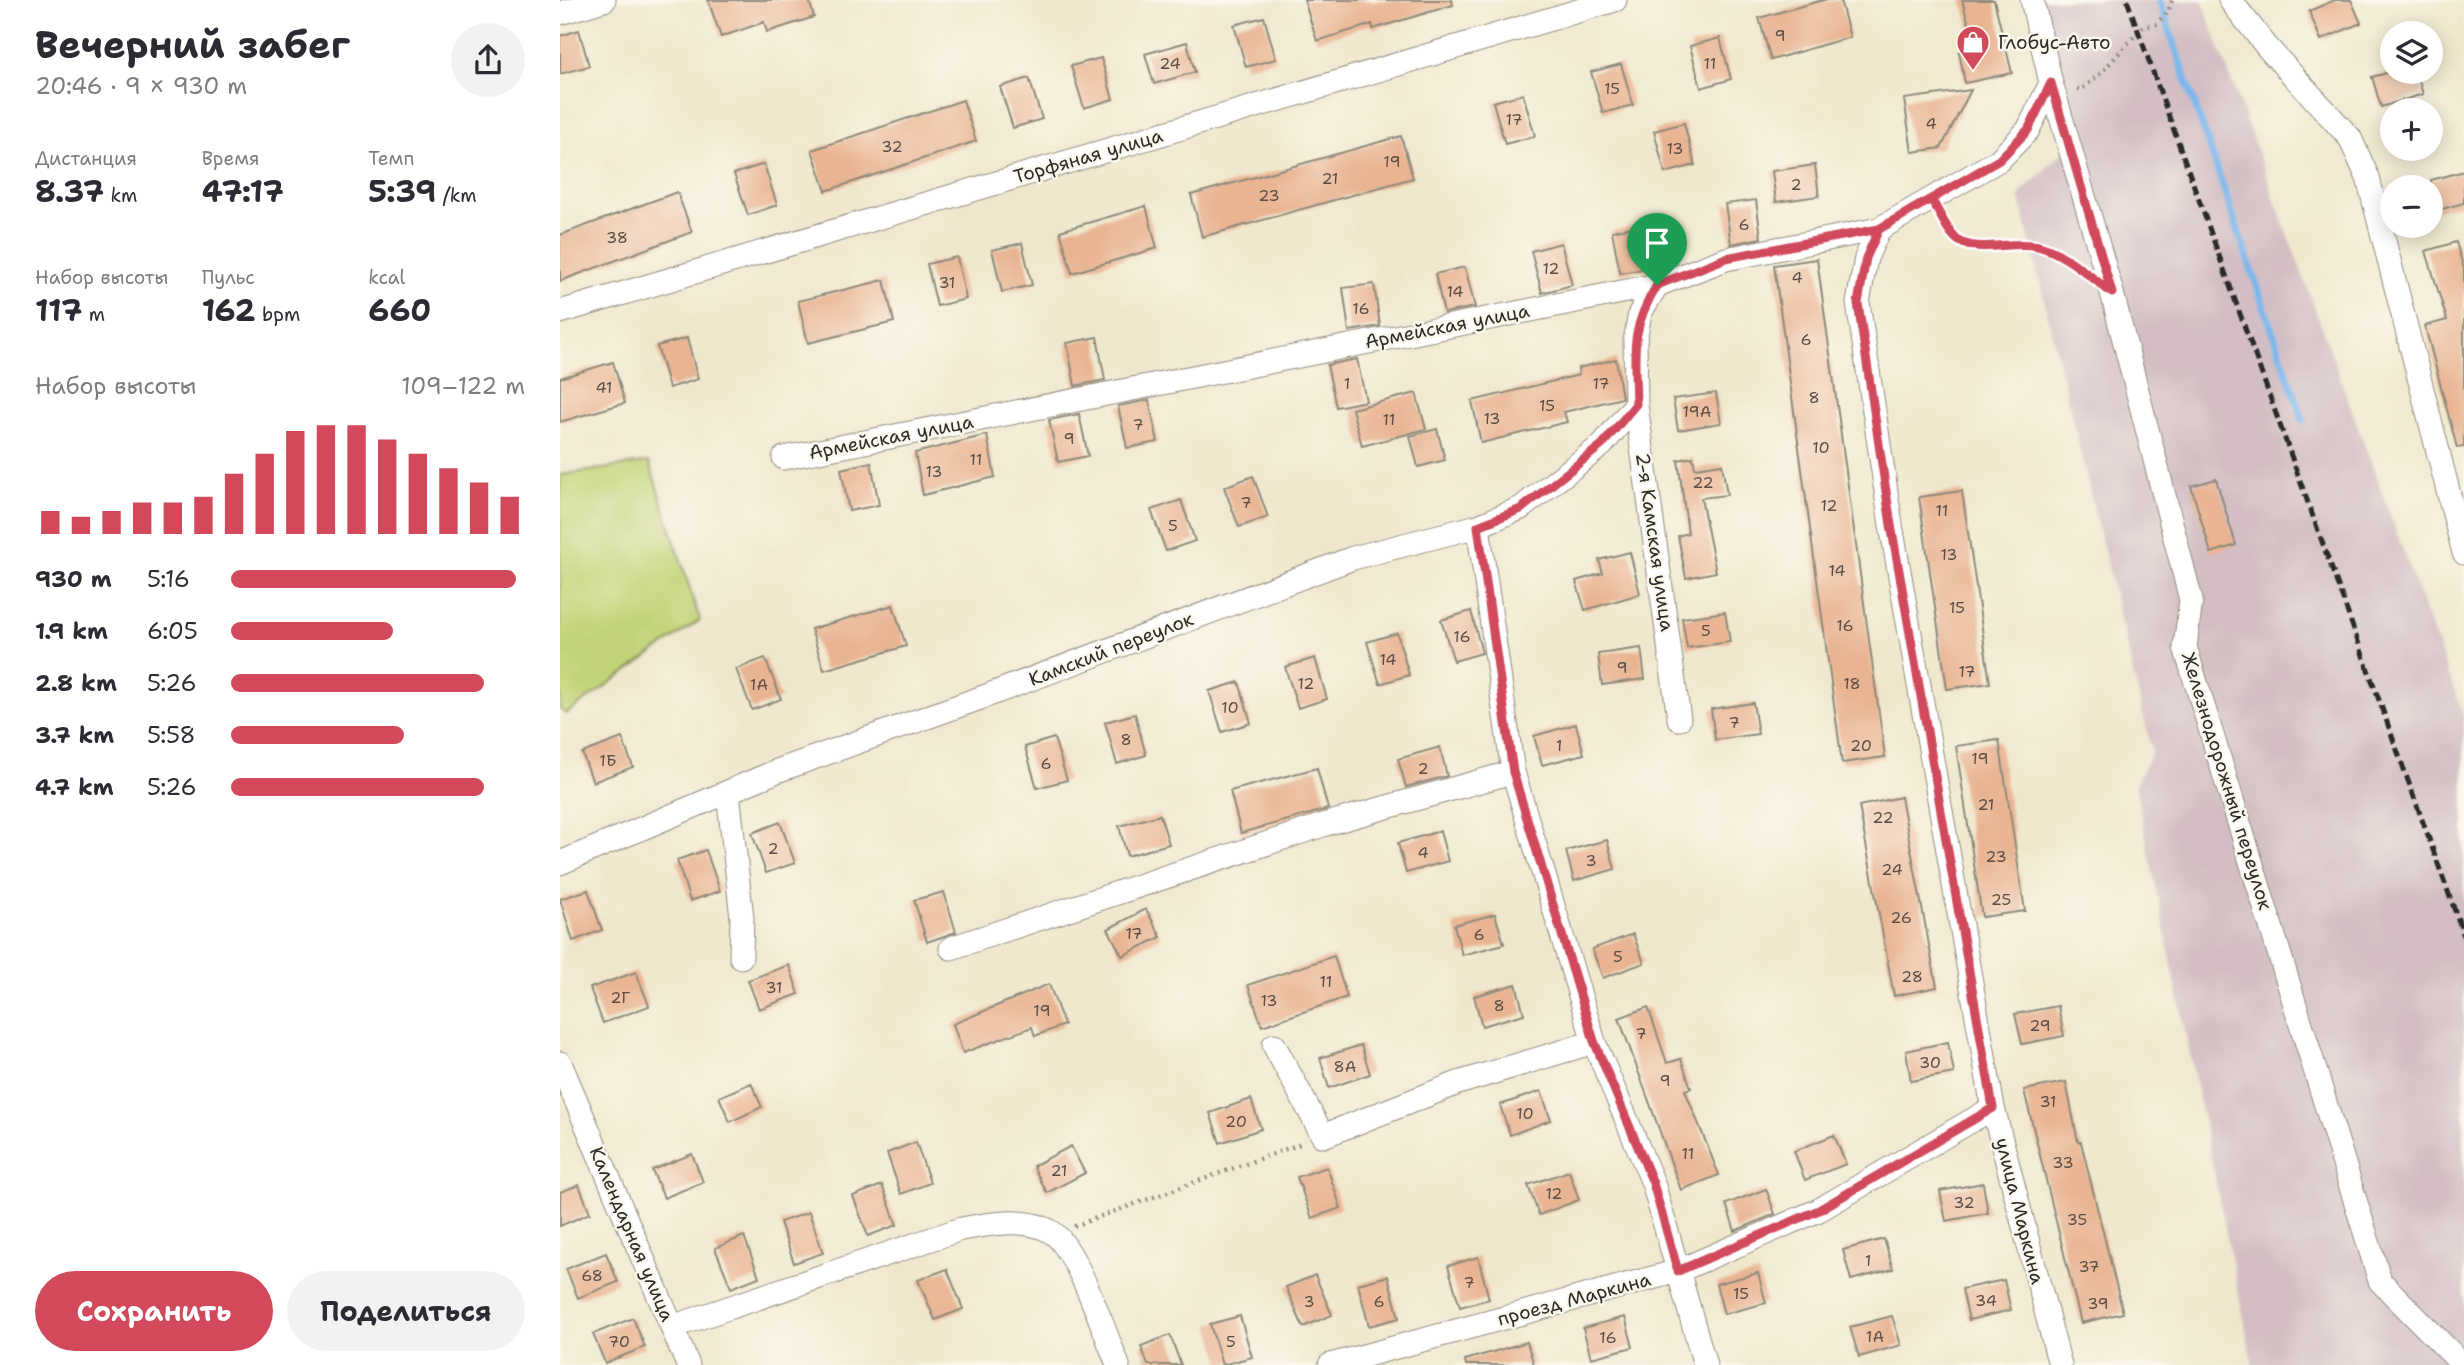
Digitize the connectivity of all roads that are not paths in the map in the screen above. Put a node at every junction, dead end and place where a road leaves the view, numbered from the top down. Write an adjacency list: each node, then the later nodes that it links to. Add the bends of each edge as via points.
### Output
1 (604, 0): 5 (street)
2 (1615, 0): 9 (street, Торфяная улица)
3 (2032, 0): 6 (street, Железнодорожный переулок)
4 (2230, 0): 13 (street, via 2350,138 2368,178)
5 (560, 13)
6 (2051, 83): 7 (street, Армейская улица, via 2028,130 1999,160); 31 (street, Железнодорожный переулок, via 2112,293 2191,600 2185,647 2380,1281)
7 (1879, 229): 8 (street, Армейская улица, via 1726,258); 23 (street, улица Маркина, via 1866,258 1858,303 1893,538)
8 (1657, 285): 10 (street, 2-я Камская улица, via 1640,313 1635,341); 11 (street, Армейская улица)
9 (560, 312)
10 (1636, 404): 12 (street, Камский переулок, via 1602,445 1521,509); 14 (street, 2-я Камская улица)
11 (784, 458)
12 (1478, 526): 15 (street); 16 (street, Камский переулок, via 1353,558)
13 (2464, 553)
14 (1679, 719)
15 (1513, 772): 18 (street, via 1326,824); 20 (street)
16 (728, 792): 17 (street, Камский переулок); 19 (street, via 742,918)
17 (560, 863)
18 (951, 948)
19 (741, 957)
20 (1594, 1041): 21 (street, via 1458,1083 1324,1136); 24 (street, via 1653,1183)
21 (1274, 1045)
22 (560, 1063): 25 (street, Календарная улица)
23 (1993, 1108): 24 (street, проезд Маркина, via 1819,1210); 30 (street, улица Маркина)
24 (1678, 1271): 28 (street, проезд Маркина); 29 (street)
25 (672, 1327): 26 (street, Календарная улица); 27 (street, via 961,1229 1025,1224 1053,1233 1074,1261)
26 (688, 1365)
27 (1118, 1365)
28 (1330, 1365)
29 (1705, 1365)
30 (2060, 1365)
31 (2463, 1365)

